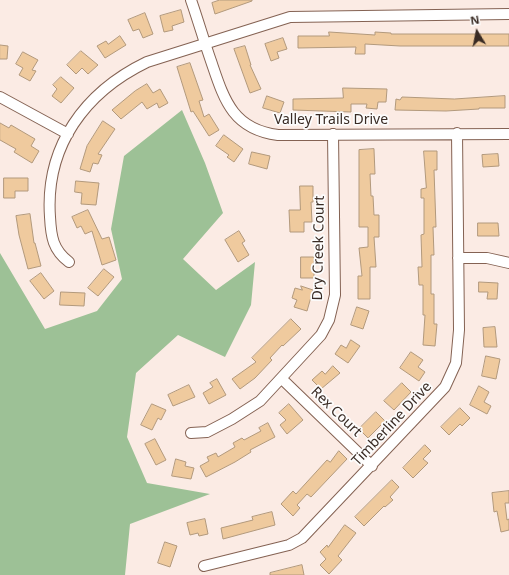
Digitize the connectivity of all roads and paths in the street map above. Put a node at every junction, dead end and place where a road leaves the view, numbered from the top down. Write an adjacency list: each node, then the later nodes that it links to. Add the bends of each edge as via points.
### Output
1 (191, 0): 3 (street, Valley Trails Drive)
2 (509, 14): 3 (street, via 297,16 267,22)
3 (205, 43): 6 (street, via 147,62 117,78 89,103); 7 (street, Valley Trails Drive, via 224,100 239,120 269,134)
4 (0, 97): 6 (street)
5 (457, 133): 7 (street, Valley Trails Drive); 8 (street, Valley Trails Drive); 9 (street, Timberline Drive)
6 (68, 134): 10 (street, via 56,161 49,206 51,229 58,254)
7 (333, 134): 12 (street, Dry Creek Court, via 333,306 321,335)
8 (509, 134)
9 (458, 258): 11 (street, via 487,258); 14 (street, Timberline Drive, via 459,330 452,372 439,395)
10 (69, 262)
11 (509, 262)
12 (282, 379): 13 (street, Dry Creek Court, via 260,401 232,419 207,432); 14 (street, Rex Court)
13 (190, 433)
14 (372, 466): 15 (street, Timberline Drive, via 302,538 289,545)
15 (204, 566)

